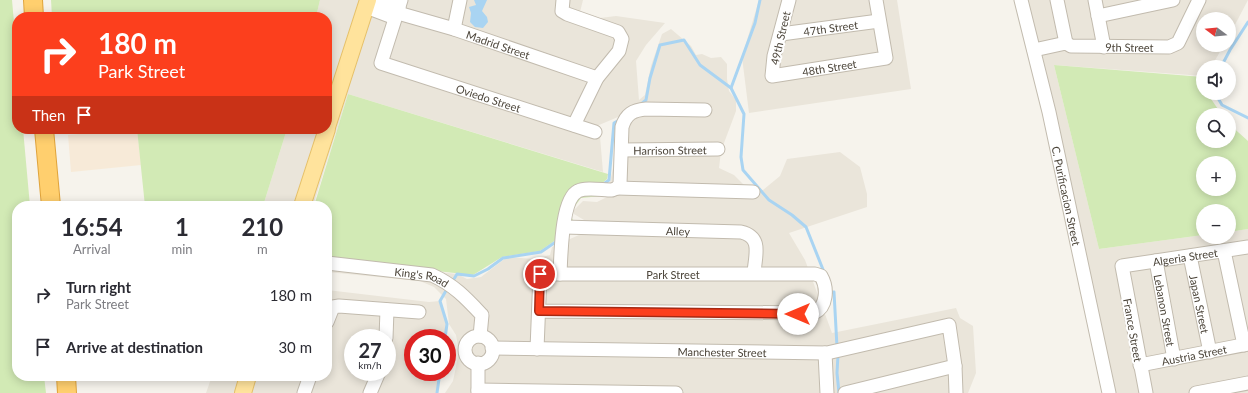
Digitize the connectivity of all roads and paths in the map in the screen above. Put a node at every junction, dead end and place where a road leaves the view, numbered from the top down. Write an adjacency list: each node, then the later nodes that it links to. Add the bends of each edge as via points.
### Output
1 (33, 0): 13 (highway)
2 (460, 0): 16 (street)
3 (563, 0): 22 (street, via 562,11 566,14 618,32 622,39 619,51)
4 (789, 0): 17 (street, 49th Street)
5 (876, 0): 15 (street)
6 (1021, 0): 20 (street, C. Purificacion Street)
7 (1057, 0): 18 (street)
8 (1095, 0): 14 (street)
9 (1173, 0): 14 (street)
10 (1199, 0): 19 (street, 9th Street, via 1178,43 1169,47)
11 (375, 4): 12 (street, Madrid Street); 24 (main road)
12 (398, 10): 16 (street, Madrid Street); 25 (street, Oviedo Street, via 381,64)
13 (34, 12)
14 (1098, 16): 19 (street)
15 (879, 21): 17 (street, 47th Street); 21 (street, 48th Street, via 886,58)
16 (454, 29): 22 (street, Madrid Street)
17 (781, 34): 21 (street, 49th Street, via 774,56)
18 (1066, 43): 19 (street, 9th Street, via 1071,46); 20 (street, 9th Street)
19 (1104, 47)
20 (1034, 50): 73 (street, C. Purificacion Street)
21 (772, 76)
22 (597, 78): 25 (street)
23 (706, 110): 30 (street, via 636,110 629,113 622,127)
24 (332, 115)
25 (574, 125): 26 (street, Oviedo Street)
26 (595, 132)
27 (44, 134): 33 (highway)
28 (325, 134): 34 (main road)
29 (718, 149): 30 (street, Harrison Street)
30 (622, 150): 31 (street, via 621,179)
31 (617, 188): 32 (street); 35 (street, via 579,190 568,204)
32 (753, 192)
33 (51, 201)
34 (304, 201)
35 (564, 227): 42 (street, Alley, via 741,232 749,234 754,239); 43 (street)
36 (1248, 247): 37 (street, Algeria Street)
37 (1224, 250): 38 (street, Algeria Street); 50 (street)
38 (1190, 256): 39 (street, Algeria Street); 53 (street, Japan Street)
39 (1156, 261): 41 (street, Algeria Street); 55 (street, Lebanon Street)
40 (332, 264): 49 (street, King's Road, via 432,275 441,279 460,291 482,315)
41 (1122, 266): 57 (street, France Street)
42 (754, 273): 43 (street, Park Street); 46 (street, Park Street, via 821,276 824,281 825,303 821,310 814,313 798,314)
43 (560, 274): 46 (street, Park Street, via 540,274)
44 (332, 310): 45 (street, via 339,306)
45 (387, 310): 47 (street); 48 (street)
46 (539, 311): 52 (street, Park Street)
47 (419, 312)
48 (386, 329)
49 (480, 336): 51 (street, via 488,340); 56 (street, via 468,340 465,349 470,360)
50 (1246, 345): 53 (street, Austria Street)
51 (492, 348): 52 (street, Manchester Street); 56 (street, via 490,357)
52 (537, 349): 54 (street, Manchester Street)
53 (1210, 352): 55 (street, Austria Street)
54 (825, 353): 58 (street, Manchester Street, via 949,325); 70 (street)
55 (1174, 358): 57 (street, Austria Street)
56 (478, 363): 64 (street)
57 (1140, 365): 74 (street, France Street)
58 (955, 366): 71 (street); 72 (street)
59 (66, 381): 65 (highway)
60 (247, 381): 66 (main road)
61 (308, 381): 67 (street)
62 (375, 381): 68 (street)
63 (1248, 383): 75 (street)
64 (478, 391): 69 (street)
65 (67, 393)
66 (243, 393)
67 (304, 393)
68 (370, 393)
69 (676, 393)
70 (827, 393)
71 (845, 393)
72 (956, 393)
73 (1110, 393)
74 (1146, 393)
75 (1196, 393)

